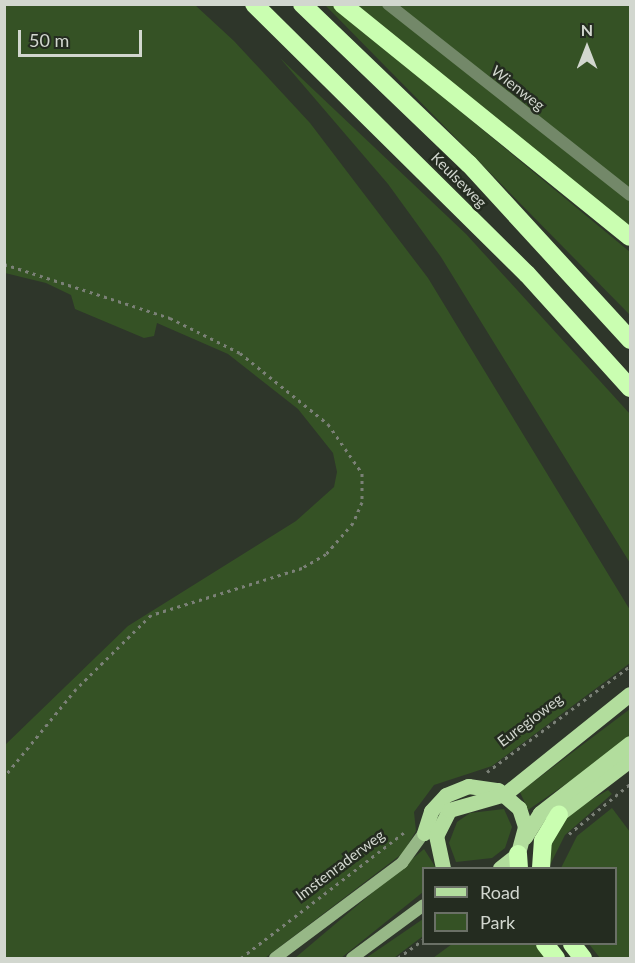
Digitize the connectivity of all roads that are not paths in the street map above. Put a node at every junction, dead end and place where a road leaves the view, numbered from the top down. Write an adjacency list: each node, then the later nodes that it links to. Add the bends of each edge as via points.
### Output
1 (254, 4): 8 (highway, Keulseweg, via 527,274)
2 (302, 4): 7 (highway, Keulseweg, via 469,164)
3 (342, 4): 6 (highway)
4 (388, 4): 5 (street, Wienweg)
5 (630, 195)
6 (630, 237)
7 (630, 340)
8 (630, 388)
9 (630, 694): 12 (main road)
10 (630, 743): 17 (main road, via 540,813)
11 (630, 760): 15 (main road)
12 (540, 764): 13 (main road); 14 (main road)
13 (490, 787): 14 (main road); 16 (main road, via 468,786 447,795)
14 (505, 794): 17 (main road, via 523,817); 19 (main road, via 466,801 443,818 436,846)
15 (559, 814): 21 (highway, via 543,842)
16 (417, 830): 25 (street, via 402,863)
17 (525, 837): 18 (main road)
18 (519, 861): 20 (main road)
19 (443, 867)
20 (503, 867)
21 (541, 867)
22 (422, 906): 26 (street)
23 (545, 945): 27 (highway)
24 (573, 945): 28 (highway)
25 (275, 958)
26 (352, 958)
27 (556, 958)
28 (583, 958)

